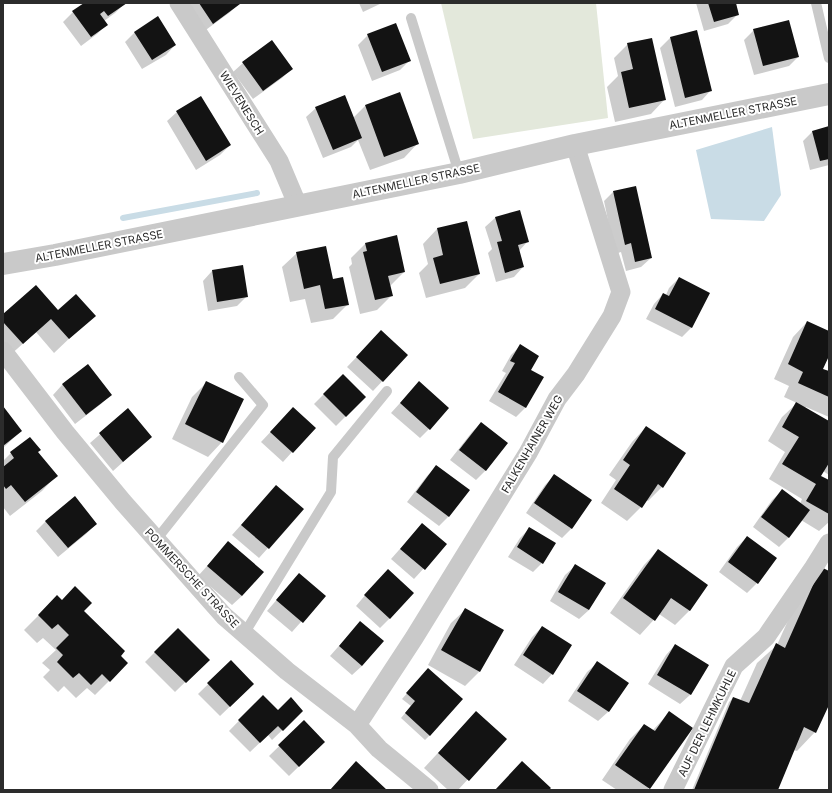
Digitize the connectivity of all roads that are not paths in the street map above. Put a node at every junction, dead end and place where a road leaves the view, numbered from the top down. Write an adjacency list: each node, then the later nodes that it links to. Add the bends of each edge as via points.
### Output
1 (179, 3): 8 (street, WIEVENESCH, via 279,162)
2 (816, 3): 4 (lane)
3 (411, 18): 7 (lane)
4 (829, 58)
5 (829, 94): 6 (street, ALTENMELLER STRASSE)
6 (575, 145): 7 (street, ALTENMELLER STRASSE); 16 (street, FALKENHAINER WEG, via 621,292 612,316 576,374 557,399 528,453)
7 (459, 173): 8 (street, ALTENMELLER STRASSE)
8 (298, 206): 9 (street, ALTENMELLER STRASSE)
9 (3, 264)
10 (3, 351): 13 (street, POMMERSCHE STRASSE, via 65,432)
11 (239, 377): 13 (lane, via 263,405)
12 (387, 391): 15 (lane, via 333,457 331,492)
13 (156, 540): 15 (street, POMMERSCHE STRASSE, via 224,616)
14 (829, 543): 18 (street, AUF DER LEHMKUHLE, via 766,637 734,666)
15 (244, 634): 16 (street, POMMERSCHE STRASSE)
16 (357, 725): 17 (street, POMMERSCHE STRASSE, via 379,749)
17 (429, 790)
18 (673, 790)

